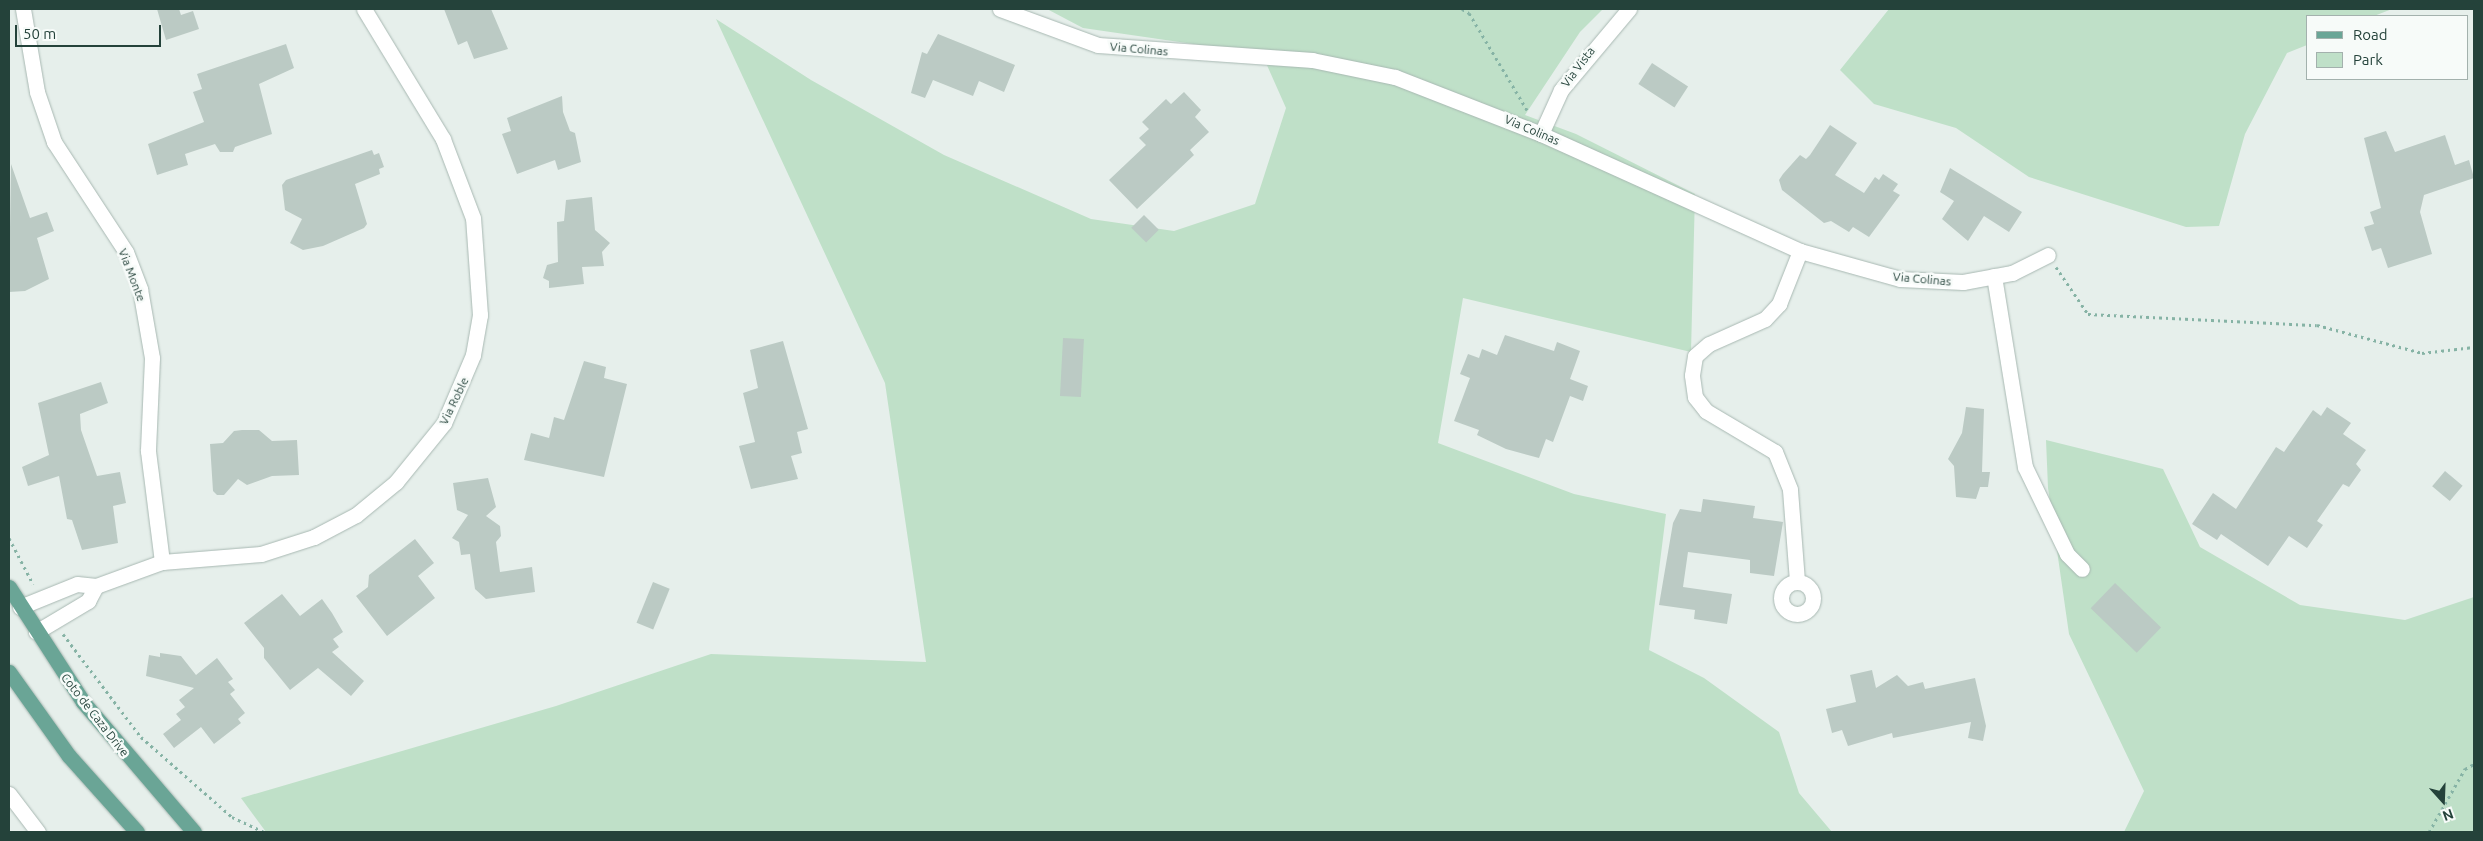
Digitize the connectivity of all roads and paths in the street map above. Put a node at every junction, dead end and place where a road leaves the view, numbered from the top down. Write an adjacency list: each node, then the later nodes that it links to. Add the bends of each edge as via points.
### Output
1 (23, 9): 12 (street, Via Monte, via 37,92 54,142 126,252 140,289 152,358 148,451)
2 (364, 9): 12 (street, Via Roble, via 443,139 473,218 480,315 461,390 423,453 396,482 356,515 314,537 260,554)
3 (1000, 9): 6 (street, Via Colinas, via 1098,46 1312,60 1394,77)
4 (1462, 9): 6 (path, via 1469,13)
5 (1629, 9): 6 (street, Via Vista, via 1561,90)
6 (1541, 134): 7 (street, Via Colinas)
7 (1800, 251): 9 (street, Via Colinas, via 1900,279 1963,282); 14 (street, via 1779,304 1764,319 1710,344 1695,356 1692,375 1695,396 1706,411 1775,452 1790,489)
8 (2048, 256): 9 (street, Via Colinas); 10 (path, via 2088,314 2317,325 2422,353)
9 (1994, 276): 13 (street, via 2025,467 2067,554)
10 (2474, 347)
11 (9, 538): 17 (path)
12 (162, 562): 15 (street, Via Roble)
13 (2082, 569)
14 (1797, 581)
15 (96, 586): 17 (street, Via Roble, via 77,584); 19 (street, via 88,601)
16 (9, 588): 18 (main road, Coto de Caza Drive)
17 (40, 596): 18 (street, Via Roble)
18 (20, 607): 20 (main road, Coto de Caza Drive)
19 (55, 621): 20 (street); 27 (path, via 141,736 232,817)
20 (36, 632): 26 (main road, Coto de Caza Drive, via 83,702)
21 (9, 672): 25 (main road, via 69,756)
22 (2474, 764): 28 (path, via 2465,769)
23 (9, 794): 24 (street)
24 (38, 832)
25 (137, 832)
26 (194, 832)
27 (264, 832)
28 (2429, 832)

